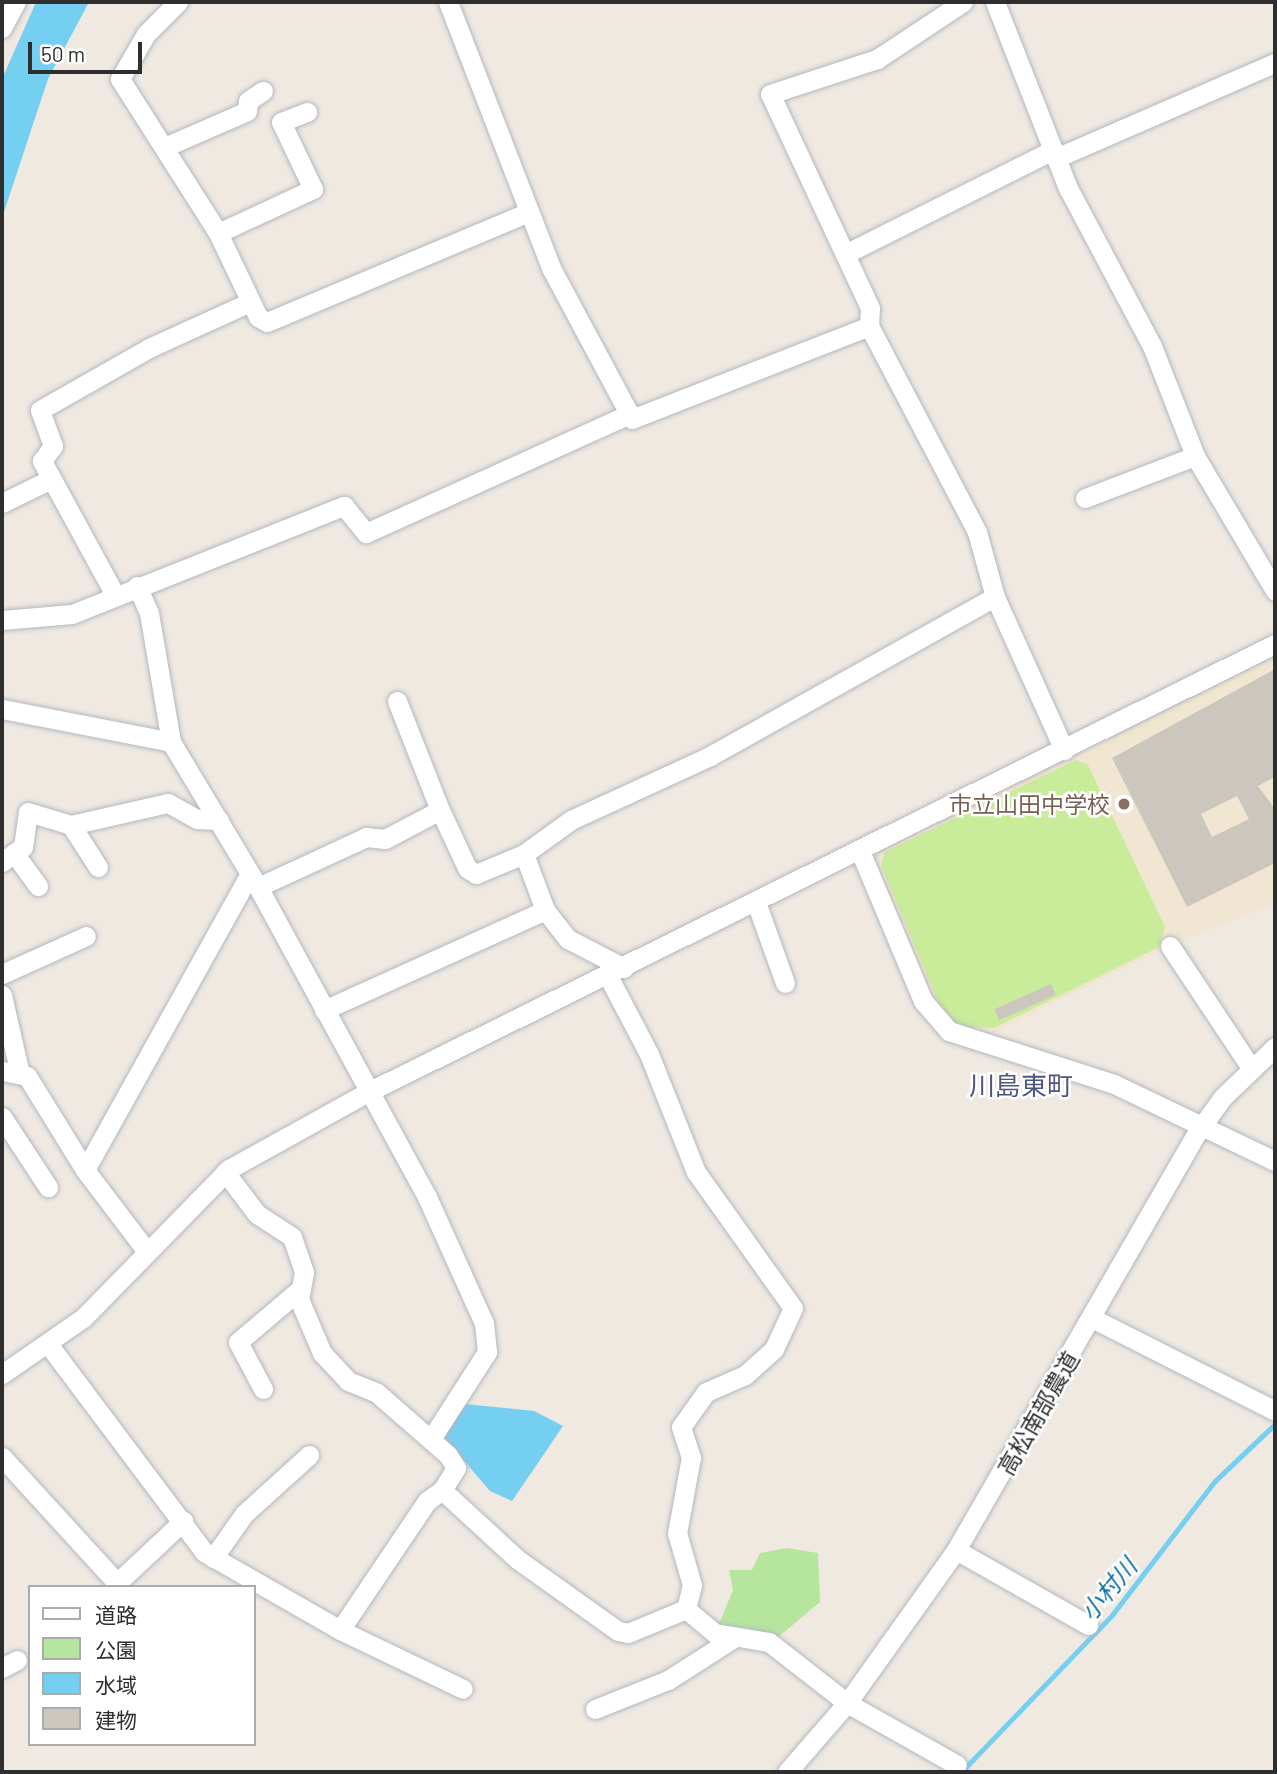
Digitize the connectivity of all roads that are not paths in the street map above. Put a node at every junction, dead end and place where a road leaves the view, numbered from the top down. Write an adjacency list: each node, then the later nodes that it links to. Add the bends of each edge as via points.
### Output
1 (16, 2): 6 (street)
2 (178, 2): 10 (street, via 146,34 120,79)
3 (448, 2): 12 (street)
4 (963, 2): 14 (street, via 877,58 770,94)
5 (995, 2): 11 (street)
6 (2, 28)
7 (1275, 63): 11 (street)
8 (263, 91): 10 (street, via 248,101 247,111)
9 (307, 112): 13 (street, via 281,122 313,189)
10 (167, 146): 13 (street)
11 (1054, 154): 14 (street); 18 (street, via 1152,346)
12 (529, 212): 15 (street, via 267,322); 17 (street, via 551,268)
13 (218, 233): 15 (street)
14 (845, 254): 16 (street, via 870,308)
15 (250, 302): 19 (street, via 149,348 40,410 53,446 42,461)
16 (869, 326): 17 (street, via 691,394 648,417); 25 (street, via 977,532)
17 (630, 414): 22 (street, via 366,533 344,506)
18 (1195, 456): 20 (street); 23 (street)
19 (51, 479): 21 (street); 24 (street)
20 (1085, 498)
21 (2, 503)
22 (137, 586): 24 (street); 30 (street, via 149,614)
23 (1275, 591)
24 (115, 595): 26 (street, via 72,614)
25 (995, 597): 31 (street); 36 (street, via 710,756 571,820)
26 (2, 620)
27 (1275, 644): 31 (street)
28 (397, 701): 32 (street)
29 (2, 709): 30 (street)
30 (171, 742): 33 (street)
31 (1064, 750): 35 (street)
32 (440, 810): 36 (street, via 467,868 476,874); 39 (street, via 385,839 366,837)
33 (219, 820): 34 (street, via 197,820 168,803); 39 (street)
34 (71, 825): 37 (street, via 28,812 23,846); 38 (street)
35 (860, 851): 41 (street); 55 (street, via 923,1001 948,1031 1114,1084)
36 (524, 854): 42 (street)
37 (8, 858): 40 (street)
38 (98, 867)
39 (254, 880): 49 (street); 58 (street)
40 (38, 886)
41 (756, 902): 45 (street); 47 (street)
42 (545, 910): 45 (street, via 568,939); 49 (street)
43 (86, 936): 46 (street)
44 (1170, 946): 51 (street)
45 (616, 972): 53 (street); 75 (street, via 696,1172 793,1308 774,1349 745,1375 706,1392 681,1427 691,1457 677,1533 692,1585)
46 (2, 974)
47 (785, 983)
48 (2, 995): 52 (street)
49 (324, 1010): 53 (street)
50 (1275, 1047): 51 (street, 高松南部農道)
51 (1251, 1068): 55 (street, 高松南部農道)
52 (11, 1071): 58 (street)
53 (368, 1093): 59 (street); 68 (street, via 427,1197 484,1323 487,1352)
54 (2, 1117): 56 (street)
55 (1201, 1127): 57 (street); 63 (street, 高松南部農道)
56 (9, 1143): 60 (street)
57 (1275, 1161)
58 (85, 1170): 61 (street)
59 (225, 1172): 61 (street); 62 (street, via 257,1214 292,1237 304,1272)
60 (47, 1187)
61 (145, 1249): 64 (street, via 83,1318)
62 (299, 1290): 66 (street, via 238,1342); 68 (street, via 306,1323 338,1373 377,1393)
63 (1092, 1318): 67 (street); 73 (street, 高松南部農道)
64 (48, 1344): 65 (street); 72 (street)
65 (2, 1374)
66 (263, 1389)
67 (1275, 1411)
68 (431, 1439): 71 (street, via 456,1468)
69 (309, 1455): 74 (street, via 244,1514)
70 (2, 1457): 72 (street, via 117,1583)
71 (442, 1490): 75 (street, via 517,1559 618,1631 628,1633); 77 (street, via 426,1501)
72 (183, 1521): 74 (street)
73 (956, 1550): 76 (street); 80 (street, 高松南部農道)
74 (213, 1558): 77 (street)
75 (686, 1609): 78 (street)
76 (1088, 1625)
77 (341, 1630): 79 (street)
78 (732, 1639): 80 (street, via 769,1642); 81 (street, via 668,1680)
79 (463, 1689)
80 (846, 1703): 82 (street); 83 (street, 高松南部農道)
81 (595, 1709)
82 (957, 1765)
83 (787, 1772)

